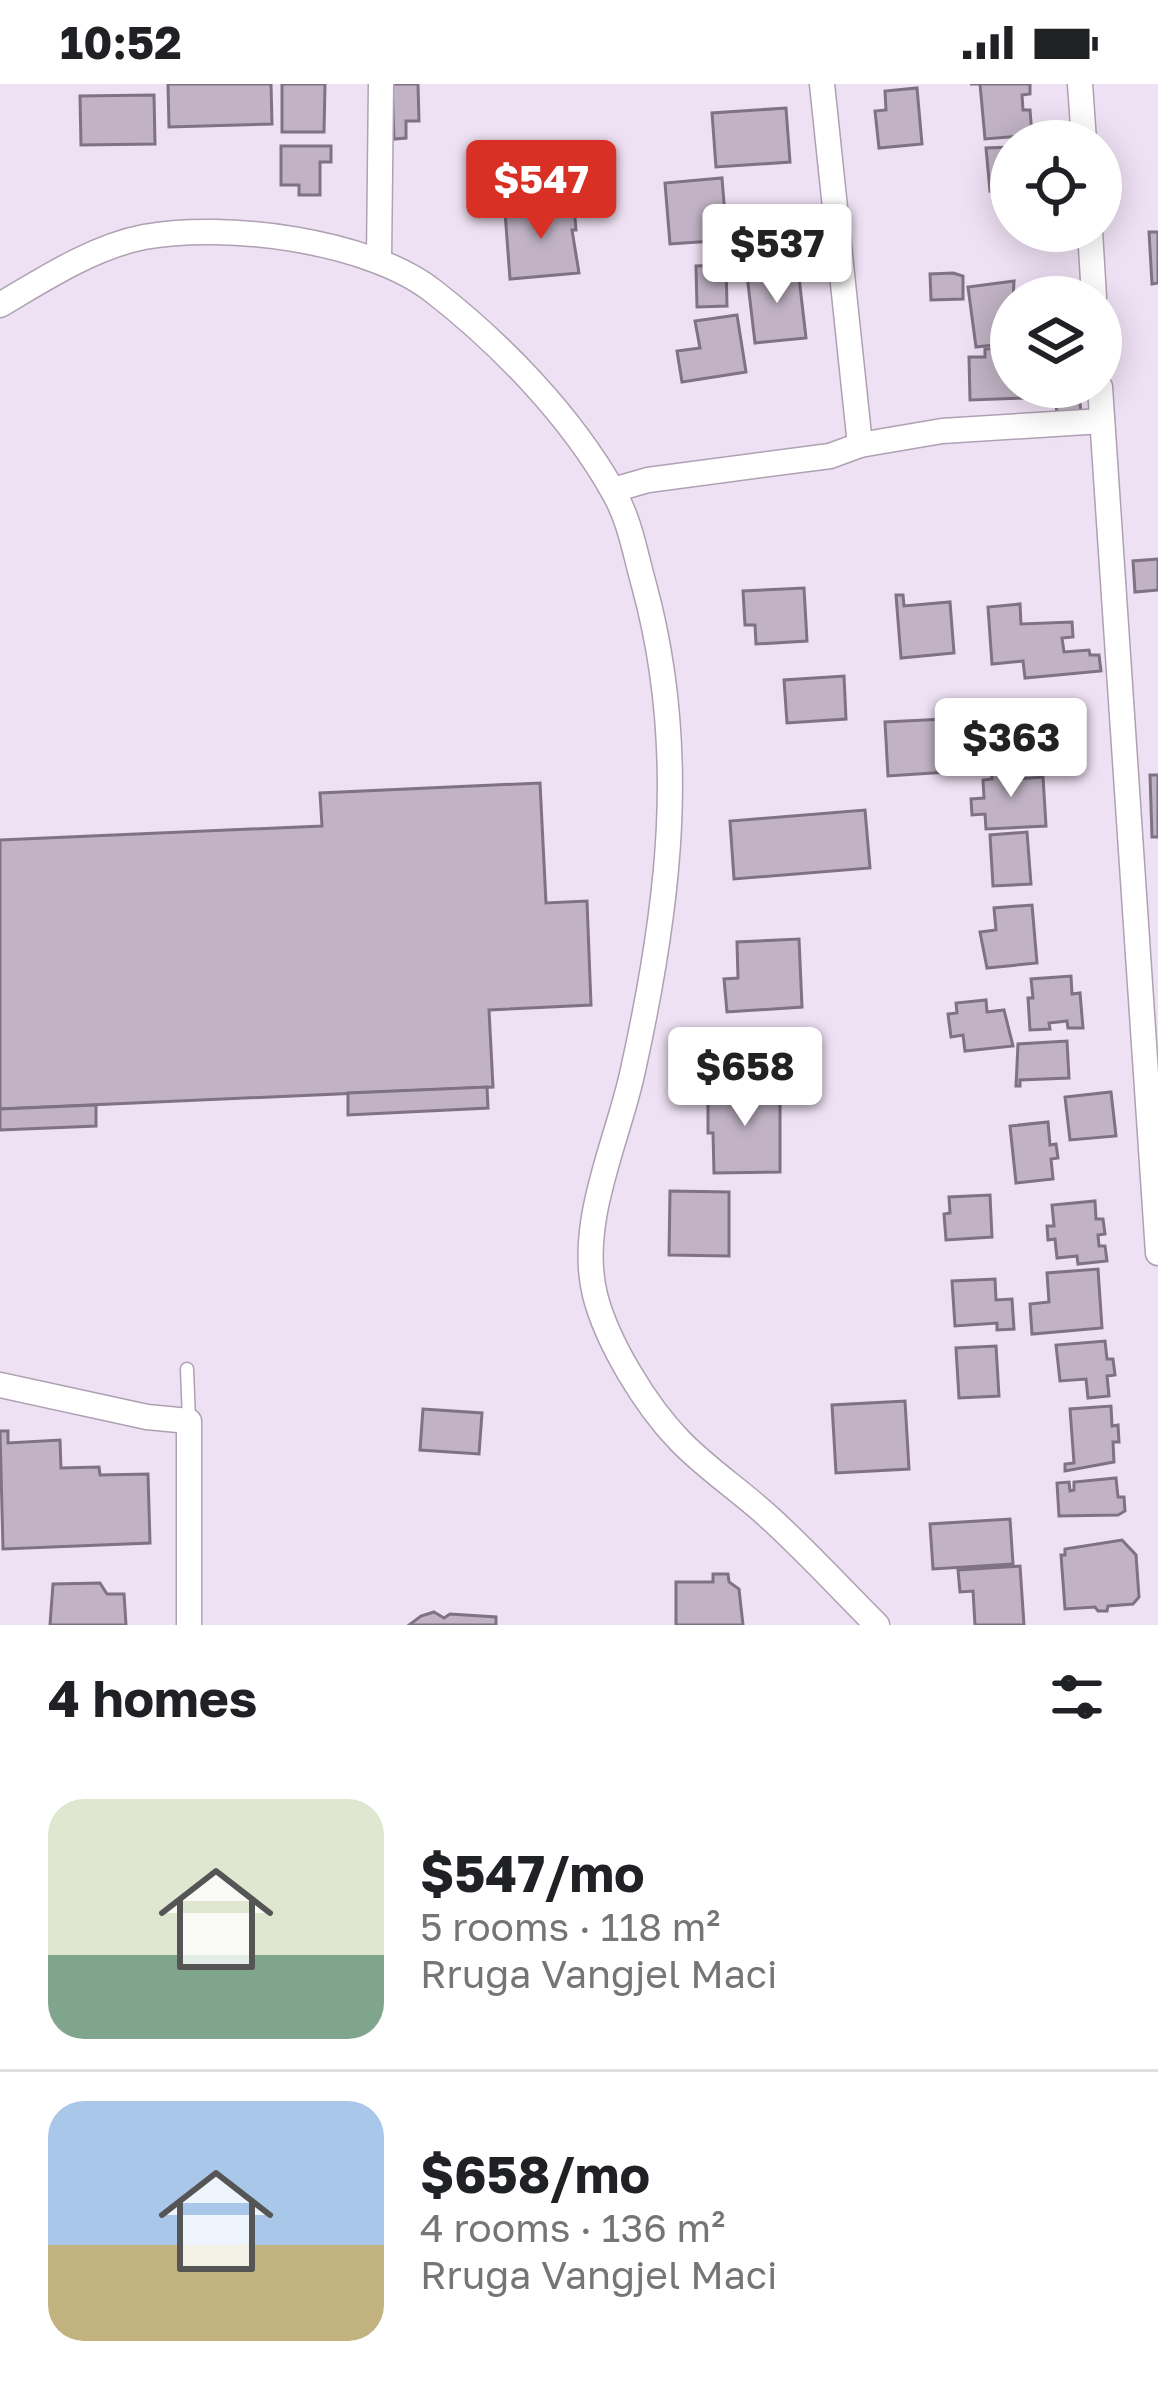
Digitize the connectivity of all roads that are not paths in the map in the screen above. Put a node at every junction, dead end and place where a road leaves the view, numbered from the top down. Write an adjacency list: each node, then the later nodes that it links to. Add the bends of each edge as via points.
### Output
1 (381, 84): 5 (street)
2 (822, 84): 9 (street)
3 (1080, 84): 4 (street)
4 (1083, 120)
5 (380, 259): 6 (street, via 250,236 178,233 102,251); 10 (street, via 410,273 507,357)
6 (5, 294)
7 (1101, 408): 8 (street)
8 (1102, 421): 9 (street); 11 (street)
9 (860, 445): 10 (street)
10 (613, 490): 17 (street, via 653,617 670,732 671,833 638,1050 588,1252 595,1297 620,1358 678,1439)
11 (1151, 1062): 12 (street)
12 (1158, 1252)
13 (187, 1370): 15 (lane)
14 (0, 1385): 15 (street)
15 (189, 1421): 16 (street)
16 (189, 1625)
17 (877, 1625)

